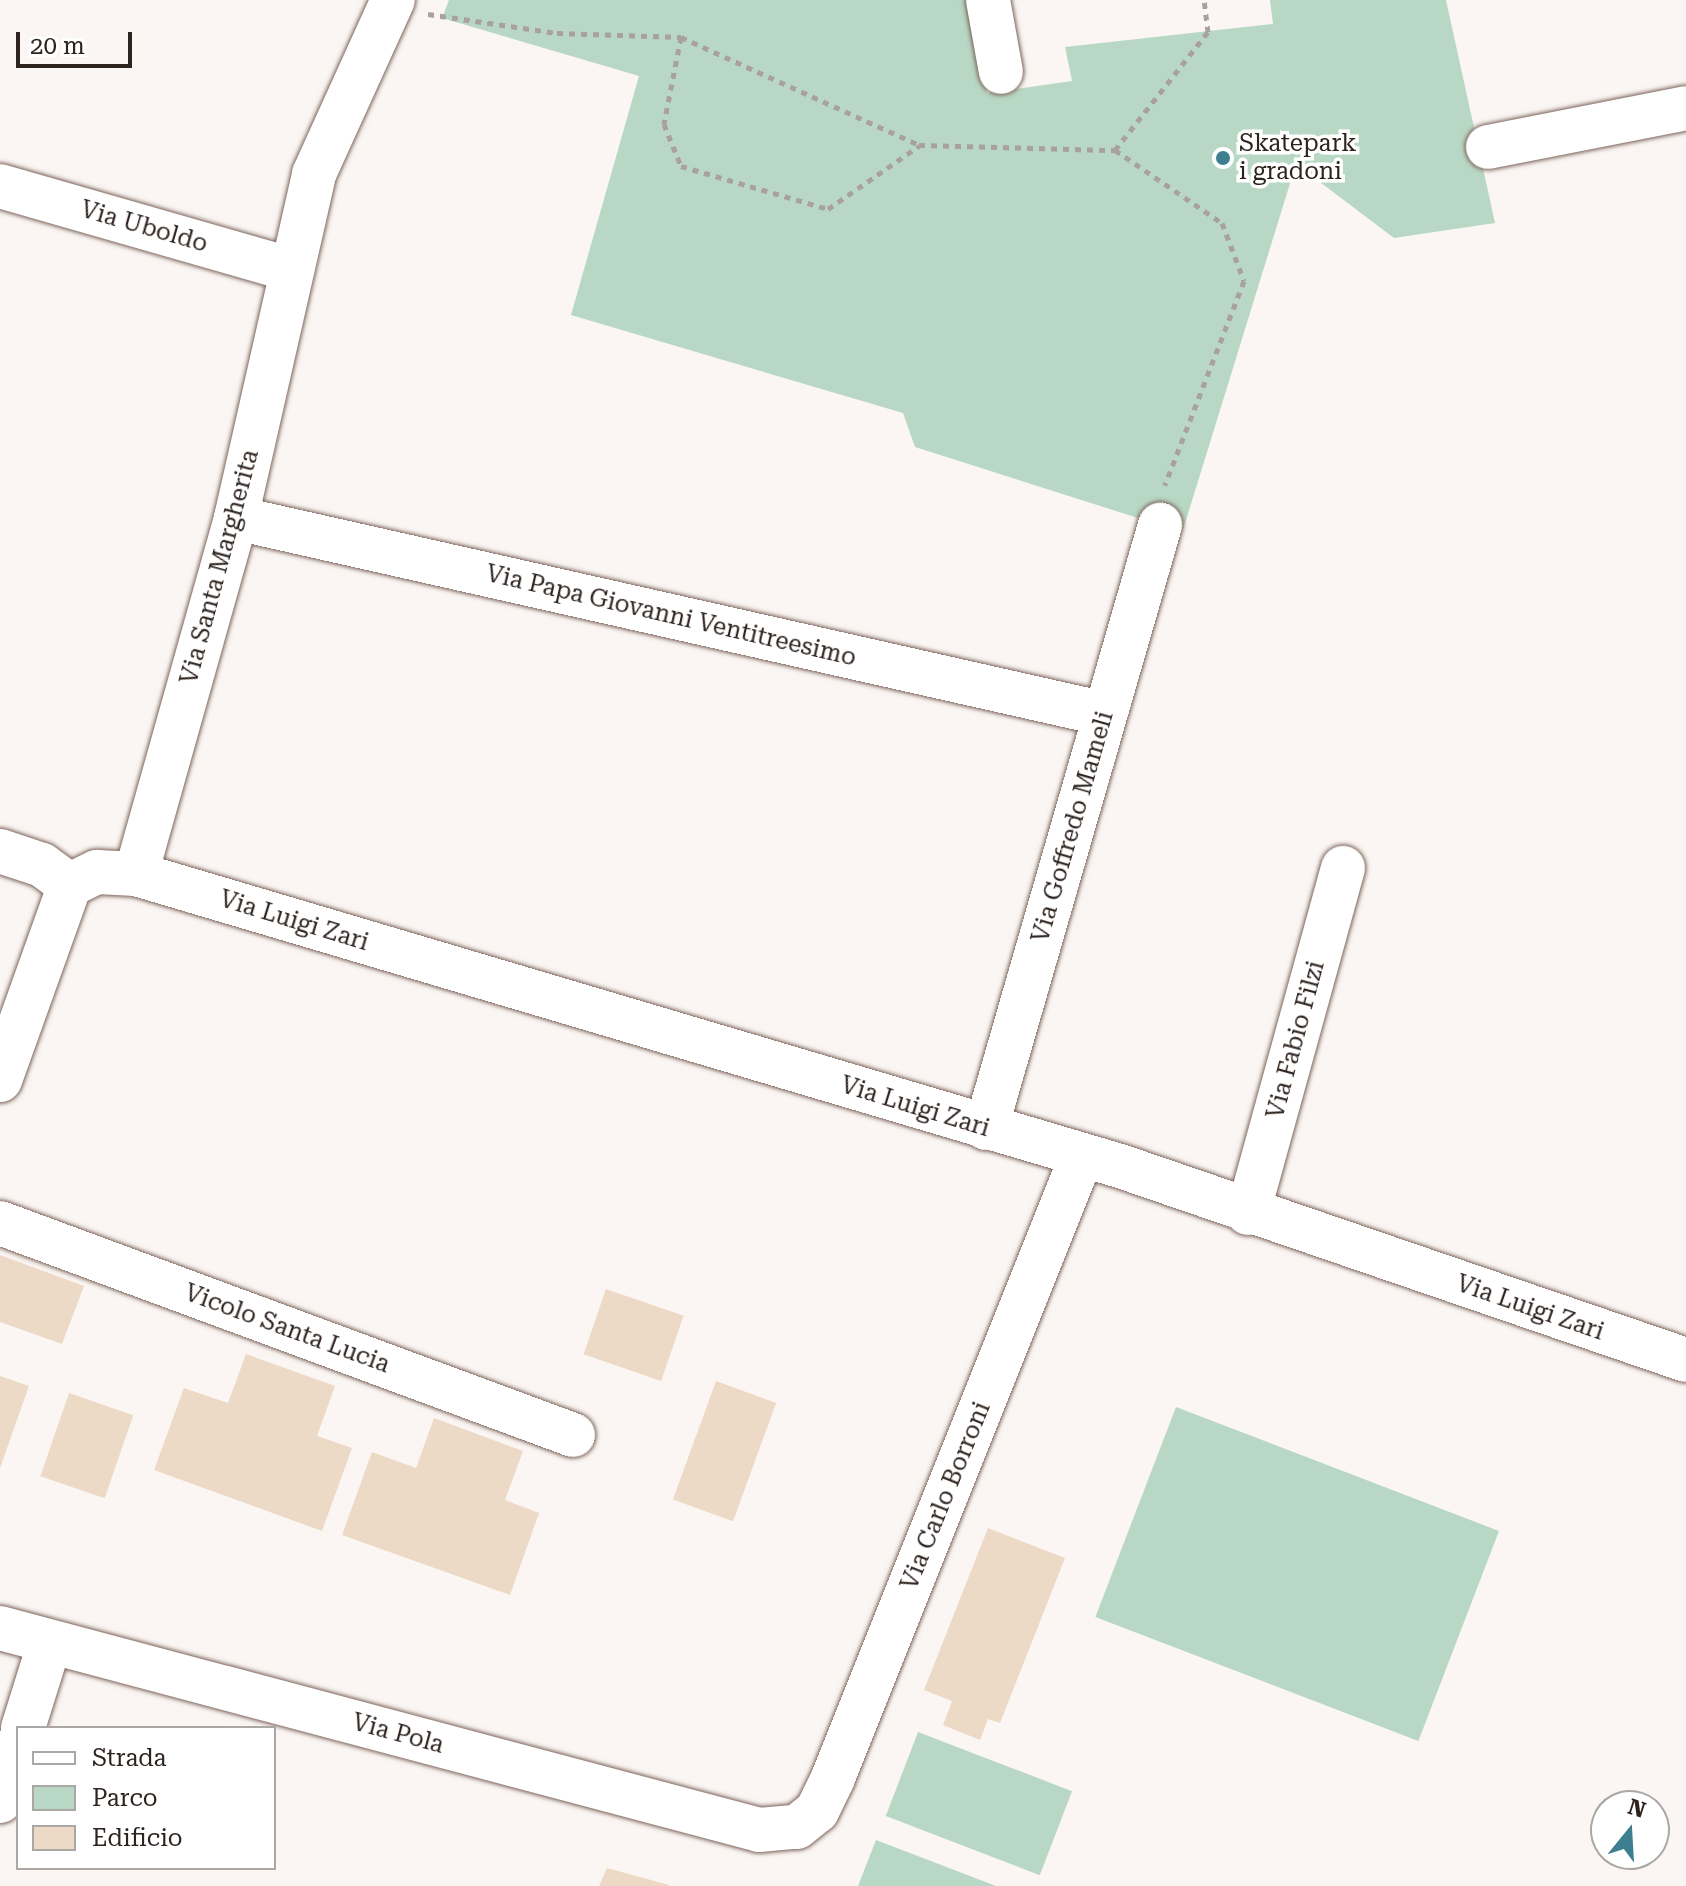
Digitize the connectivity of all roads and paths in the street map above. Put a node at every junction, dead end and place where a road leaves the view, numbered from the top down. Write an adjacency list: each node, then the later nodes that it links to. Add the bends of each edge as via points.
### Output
1 (988, 0): 5 (street)
2 (1204, 0): 9 (path, via 1208,32)
3 (392, 2): 4 (path, via 442,18 557,33); 11 (street, Via Santa Margherita, via 314,174)
4 (681, 37): 7 (path); 7 (path, via 664,124 681,166 828,209)
5 (1001, 72)
6 (1686, 108): 8 (street)
7 (919, 145): 9 (path)
8 (1488, 147)
9 (1115, 150): 13 (path, via 1222,223 1244,281 1168,469)
10 (0, 186): 11 (street, Via Uboldo)
11 (289, 269): 12 (street, Via Santa Margherita)
12 (236, 518): 14 (street, Via Papa Giovanni Ventitreesimo); 17 (street, Via Santa Margherita)
13 (1160, 525): 14 (street, Via Goffredo Mameli)
14 (1105, 714): 20 (street, Via Goffredo Mameli)
15 (0, 851): 18 (street, via 42,865)
16 (1343, 868): 22 (street, Via Fabio Filzi)
17 (136, 874): 18 (street, via 97,872); 20 (street, Via Luigi Zari)
18 (70, 885): 19 (street)
19 (0, 1080)
20 (986, 1128): 21 (street, Via Luigi Zari)
21 (1082, 1155): 22 (street, Via Luigi Zari); 31 (street, Via Carlo Borroni, via 833,1778 817,1811)
22 (1248, 1213): 24 (street, Via Luigi Zari)
23 (0, 1223): 25 (street, Vicolo Santa Lucia)
24 (1686, 1360)
25 (573, 1435)
26 (0, 1628): 27 (street, Via Pola)
27 (50, 1642): 28 (street); 31 (street, Via Pola, via 759,1830)
28 (24, 1726)
29 (16, 1750): 30 (street)
30 (0, 1801)
31 (797, 1827)

